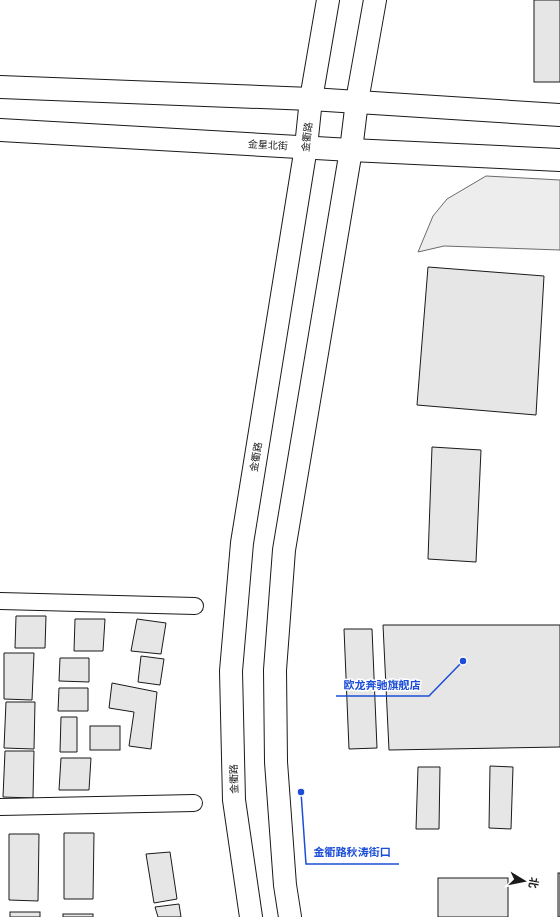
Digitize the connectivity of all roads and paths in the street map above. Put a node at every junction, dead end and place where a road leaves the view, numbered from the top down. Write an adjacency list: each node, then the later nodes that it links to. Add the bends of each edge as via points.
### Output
1 (328, 0): 4 (main road, 金衢路)
2 (375, 0): 5 (main road)
3 (0, 86): 4 (main road)
4 (311, 98): 5 (main road); 8 (main road, 金衢路)
5 (357, 101): 6 (main road); 9 (main road)
6 (560, 115)
7 (0, 130): 8 (main road, 金星北街)
8 (306, 147): 9 (main road, 金星北街); 15 (main road, 金衢路, via 242,543 231,671 234,800)
9 (351, 150): 10 (main road, 金星北街); 16 (main road, via 283,558 275,670 276,755 285,885)
10 (560, 160)
11 (0, 601): 12 (street)
12 (195, 606)
13 (194, 803): 14 (street)
14 (0, 807)
15 (251, 917)
16 (290, 917)

